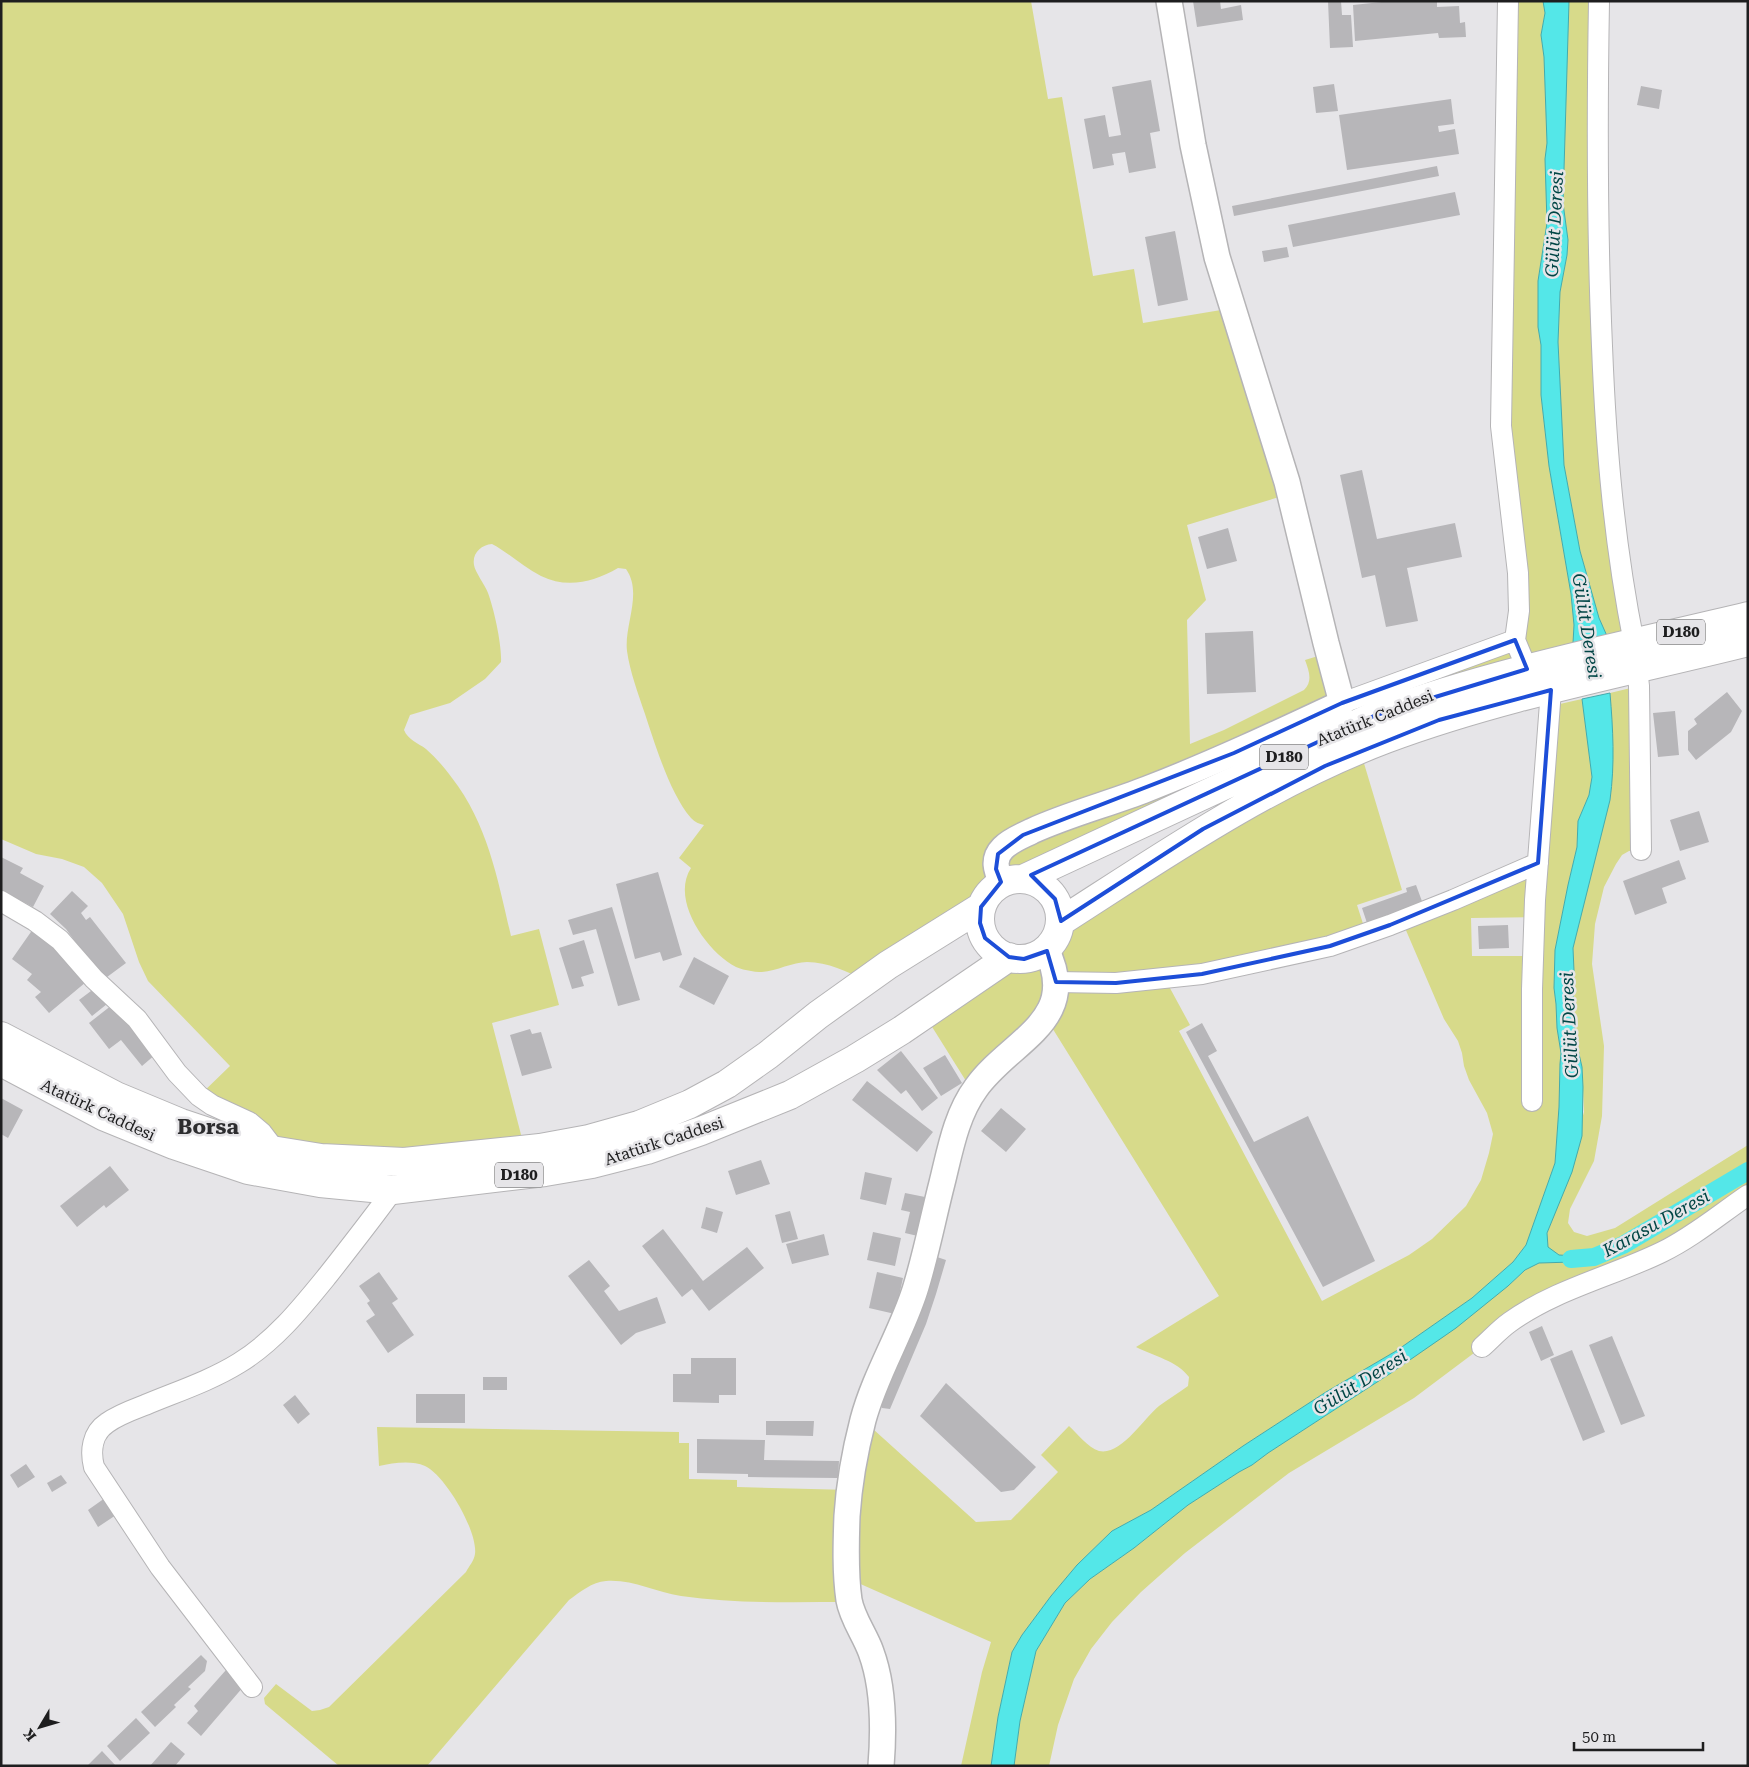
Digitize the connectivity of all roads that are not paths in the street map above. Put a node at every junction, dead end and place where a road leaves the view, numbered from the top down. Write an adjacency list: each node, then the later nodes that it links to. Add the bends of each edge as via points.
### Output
1 (1169, 1): 10 (street, via 1193,145 1217,257 1287,482)
2 (1508, 1): 5 (street, via 1500,426 1518,573 1519,611)
3 (1599, 1): 7 (street, via 1599,278 1606,427)
4 (1748, 616): 7 (highway, Atatürk Caddesi / D180)
5 (1515, 640): 8 (street); 10 (street)
6 (1748, 642): 7 (highway, Atatürk Caddesi / D180)
7 (1625, 659): 9 (highway, Atatürk Caddesi / D180); 11 (street, via 1639,686)
8 (1527, 669): 9 (highway, Atatürk Caddesi / D180); 13 (highway, Atatürk Caddesi / D180, via 1431,695 1376,715)
9 (1556, 680): 12 (street); 16 (highway, Atatürk Caddesi / D180, via 1384,740 1259,798 1203,829)
10 (1342, 703): 13 (street, via 1146,790 1061,819 1010,842 998,854 996,869)
11 (1641, 850)
12 (1538, 863): 19 (street, via 1453,900 1330,946 1202,974 1116,983); 22 (street, via 1532,989)
13 (1012, 881): 15 (highway, Atatürk Caddesi, via 990,891); 16 (highway, via 1042,885 1058,906)
14 (1, 901): 23 (street, via 60,940 94,979 137,1019 177,1073 199,1096 249,1122)
15 (981, 907): 18 (highway, via 980,923 985,938 995,950); 23 (highway, Atatürk Caddesi / D180, via 880,970 727,1084 690,1104 639,1125 540,1148 404,1162 321,1158)
16 (1060, 922): 17 (highway)
17 (1046, 949): 18 (highway, via 1032,957); 19 (street)
18 (1009, 957): 24 (highway, Atatürk Caddesi / D180, via 855,1059 790,1095 701,1131 647,1150 592,1164)
19 (1056, 982): 28 (street, via 1054,1000 1046,1018 991,1070 966,1103 947,1163 916,1289 863,1420 848,1516 847,1577 849,1602 872,1653 878,1678 883,1743)
20 (1, 1036): 23 (highway, Atatürk Caddesi / D180, via 116,1096 181,1123 253,1147)
21 (1, 1062): 24 (highway, Atatürk Caddesi / D180, via 103,1116 248,1170 320,1183)
22 (1532, 1100)
23 (276, 1150)
24 (393, 1190): 27 (street, via 295,1316 265,1343 240,1362 213,1376 105,1424 92,1445 94,1467 138,1535)
25 (1748, 1195): 26 (street, via 1679,1243 1539,1305 1510,1322)
26 (1482, 1347)
27 (252, 1687)
28 (881, 1766)

